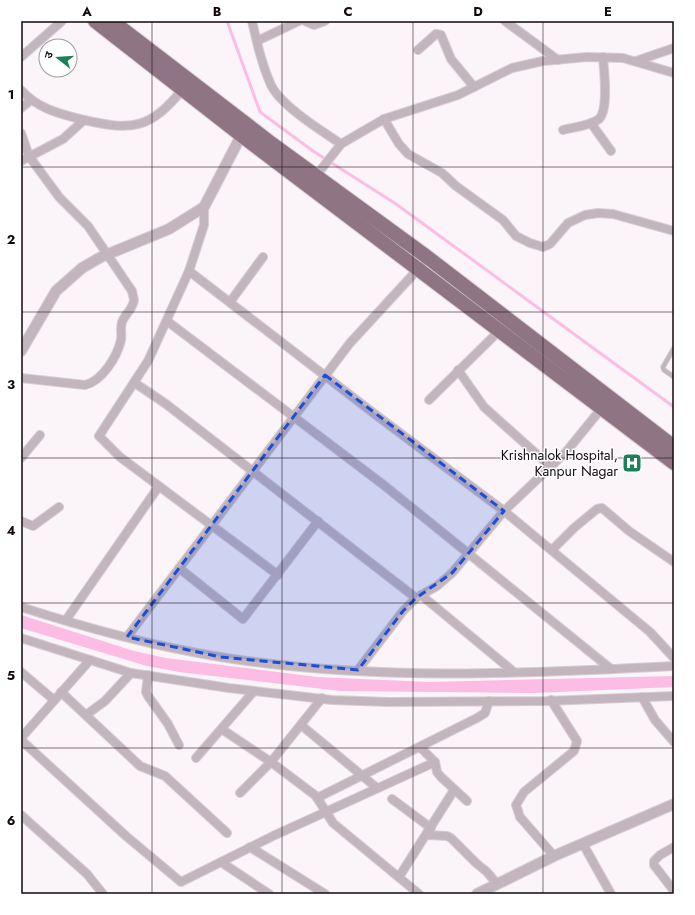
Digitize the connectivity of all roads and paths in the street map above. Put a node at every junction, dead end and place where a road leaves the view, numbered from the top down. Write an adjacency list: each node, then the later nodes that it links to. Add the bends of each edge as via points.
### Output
1 (62, 21): 12 (street)
2 (95, 21): 18 (highway)
3 (112, 21): 25 (highway)
4 (252, 21): 9 (street)
5 (299, 21): 9 (street)
6 (305, 21): 7 (street, via 314,25)
7 (325, 21)
8 (505, 21): 14 (street)
9 (257, 41): 28 (street, via 272,87 281,98)
10 (674, 48): 15 (street)
11 (418, 50): 17 (street, via 436,34 441,34 451,59)
12 (21, 57)
13 (604, 57): 14 (street); 15 (street); 24 (street, via 604,106 601,115)
14 (558, 60): 17 (street, via 512,68)
15 (636, 61): 16 (street)
16 (674, 74)
17 (474, 87): 22 (street)
18 (184, 89): 23 (street, via 160,113 137,125 111,125); 25 (highway)
19 (21, 90): 20 (street)
20 (31, 100): 21 (street); 23 (street, via 51,111)
21 (21, 108)
22 (384, 119): 28 (street); 34 (street, via 408,154 442,173 504,220 516,236 530,243 543,247 550,244 568,223 585,215 598,213 612,214)
23 (84, 120): 30 (street, via 63,139)
24 (591, 123): 26 (street); 29 (street)
25 (243, 130): 32 (highway); 33 (street); 38 (highway)
26 (563, 130)
27 (21, 134): 30 (street)
28 (338, 147): 32 (street)
29 (611, 151)
30 (29, 156): 31 (street); 35 (street, via 60,197 88,226)
31 (21, 161)
32 (320, 170): 37 (highway)
33 (204, 207): 35 (street, via 169,228); 39 (street, via 204,225)
34 (674, 231)
35 (107, 255): 44 (street, via 82,268 56,291); 48 (street, via 132,291 134,300 122,322 118,349 100,377 85,385)
36 (263, 257): 40 (street)
37 (427, 257): 38 (street); 54 (highway)
38 (418, 270): 42 (highway); 46 (street, via 350,343)
39 (189, 271): 40 (street); 41 (street)
40 (230, 302): 46 (street)
41 (167, 321): 49 (street); 52 (street)
42 (500, 330): 45 (street); 51 (highway)
43 (674, 348): 47 (lane, via 663,367)
44 (21, 351)
45 (458, 370): 50 (street); 57 (street, via 484,407)
46 (325, 375): 52 (street); 61 (street)
47 (674, 377)
48 (21, 378)
49 (135, 383): 58 (street, via 166,404); 59 (street, via 99,436 120,457)
50 (429, 400)
51 (601, 409): 56 (highway); 57 (street)
52 (294, 416): 58 (street); 66 (street)
53 (40, 435): 55 (street)
54 (674, 447)
55 (21, 458)
56 (674, 463)
57 (551, 467): 61 (street)
58 (252, 472): 63 (street); 64 (street)
59 (159, 486): 64 (street); 72 (street)
60 (59, 507): 62 (street, via 32,526)
61 (504, 511): 65 (street); 66 (street)
62 (21, 521)
63 (318, 521): 69 (street); 70 (street)
64 (212, 525): 68 (street); 69 (street)
65 (552, 550): 67 (street, via 574,528 597,509 602,508 629,531); 75 (street, via 650,632)
66 (469, 554): 70 (street, via 437,586); 78 (street)
67 (674, 562)
68 (179, 568): 69 (street, via 244,619); 73 (street)
69 (278, 575)
70 (419, 597): 79 (street, via 404,611); 82 (street)
71 (21, 608): 72 (street)
72 (66, 620): 73 (street)
73 (127, 637): 79 (street, via 221,657)
74 (21, 638): 76 (street)
75 (674, 658)
76 (90, 660): 81 (street); 85 (street)
77 (674, 666): 78 (street)
78 (611, 669): 82 (street)
79 (358, 670): 82 (street)
80 (21, 672): 89 (street)
81 (132, 672): 83 (street); 92 (street, via 105,701)
82 (514, 672)
83 (148, 675): 84 (street); 97 (street, via 146,692)
84 (254, 691): 88 (street); 94 (street)
85 (61, 692): 89 (street); 92 (street)
86 (674, 696): 87 (street)
87 (642, 697): 90 (street); 96 (street, via 655,720)
88 (322, 698): 91 (street, via 388,702); 93 (street)
89 (54, 700): 95 (street)
90 (551, 700): 91 (street); 117 (street, via 578,744 574,751 524,792 516,805 520,817)
91 (489, 701): 98 (street, via 484,713)
92 (86, 715): 113 (street, via 140,766 165,776)
93 (301, 725): 101 (street); 102 (street)
94 (222, 730): 99 (street); 101 (street)
95 (21, 739): 118 (street, via 126,836 181,882)
96 (674, 742)
97 (179, 745)
98 (422, 749): 100 (street); 102 (street)
99 (196, 758)
100 (434, 760): 103 (street); 104 (street, via 439,775)
101 (271, 762): 105 (street); 106 (street)
102 (363, 776): 103 (street); 106 (street)
103 (377, 788): 110 (street)
104 (454, 790): 108 (street); 112 (street)
105 (240, 793)
106 (317, 798): 110 (street)
107 (392, 799): 112 (street)
108 (467, 801)
109 (674, 804): 114 (street)
110 (326, 811): 115 (street); 119 (street, via 333,823)
111 (21, 816): 122 (street, via 87,874)
112 (429, 831): 119 (street); 120 (street, via 451,838)
113 (227, 833)
114 (584, 844): 117 (street); 127 (street)
115 (250, 847): 118 (street); 124 (street)
116 (674, 847): 121 (street, via 660,855 654,861 654,865)
117 (554, 856): 120 (street)
118 (221, 862): 123 (street)
119 (399, 877): 125 (street)
120 (497, 884): 126 (street)
121 (674, 891)
122 (103, 894)
123 (270, 894)
124 (325, 894)
125 (419, 894)
126 (477, 894)
127 (611, 894)

